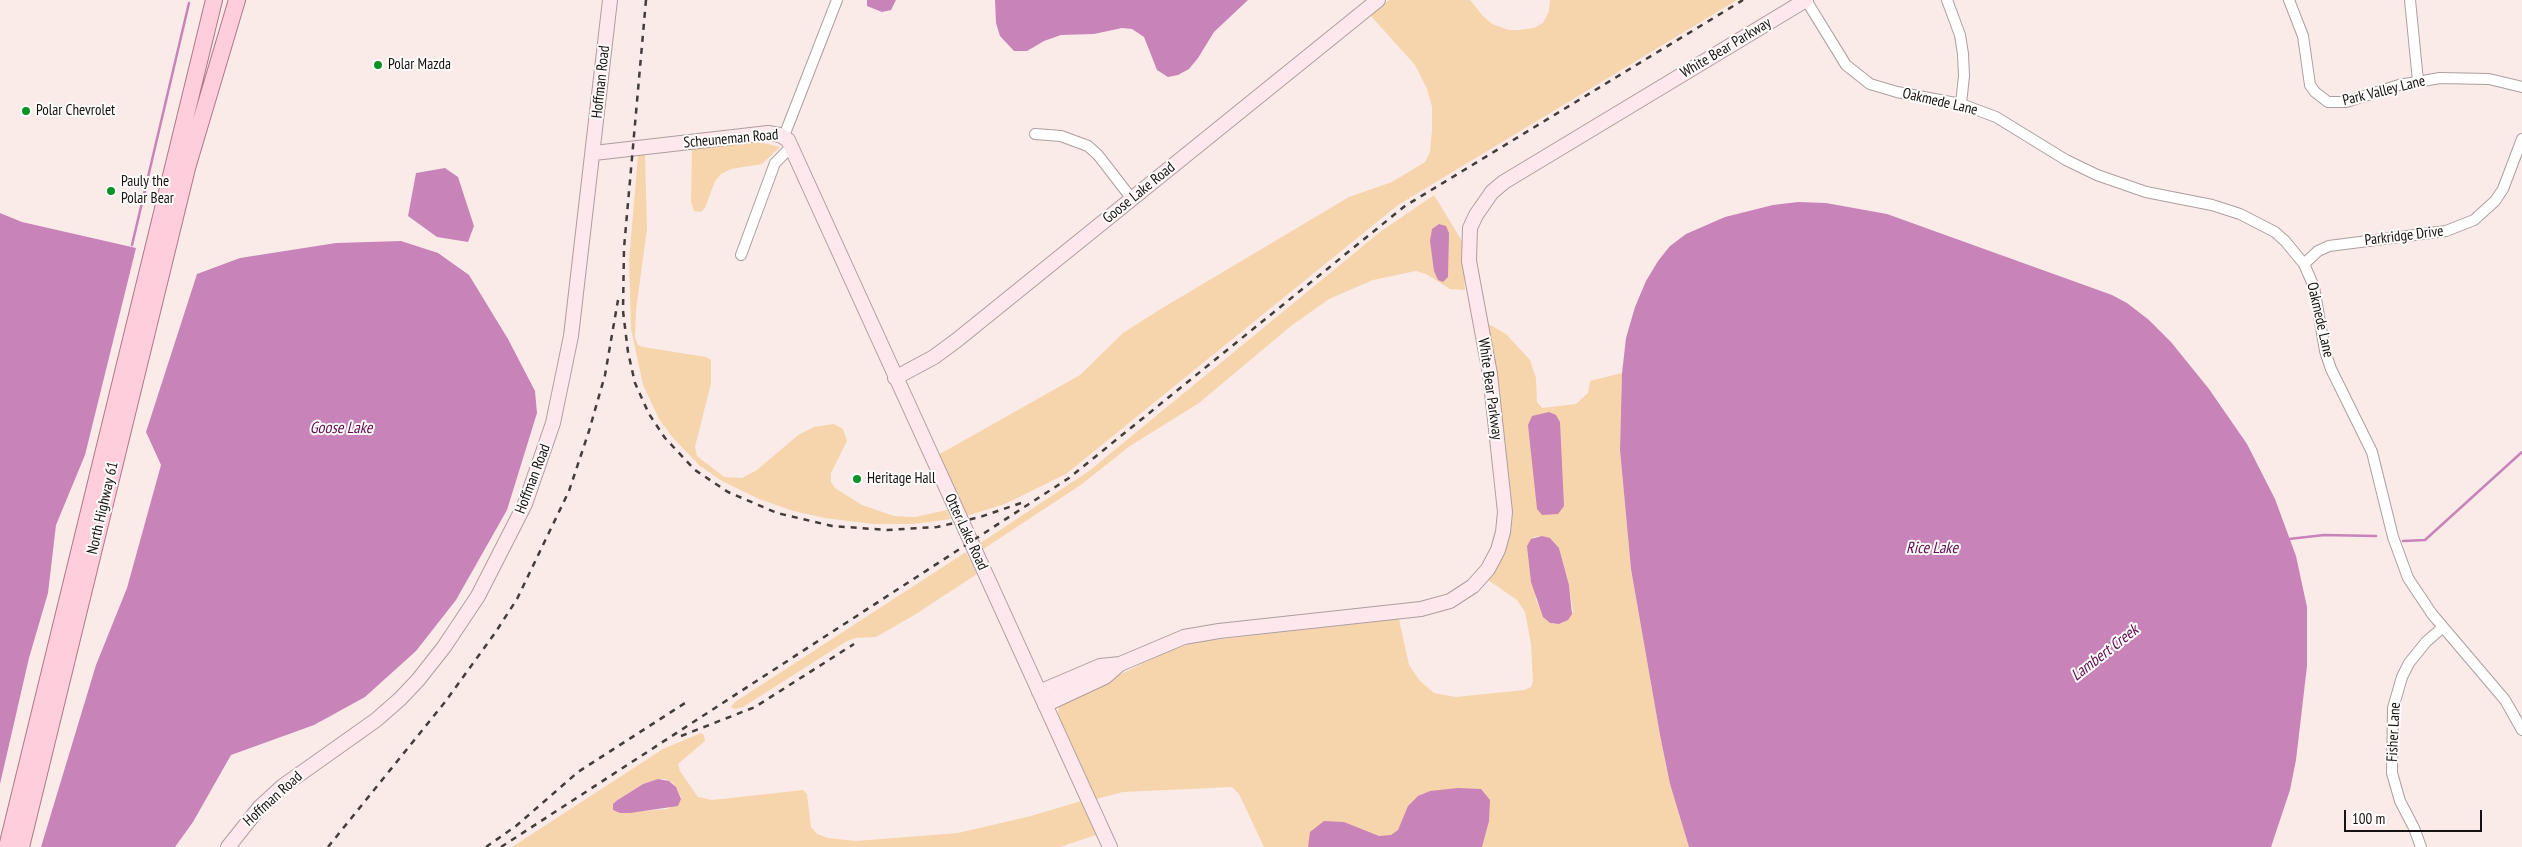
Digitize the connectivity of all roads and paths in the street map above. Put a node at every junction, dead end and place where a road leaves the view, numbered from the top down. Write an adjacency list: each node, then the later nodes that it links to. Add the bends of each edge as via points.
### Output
1 (214, 0): 26 (main road)
2 (237, 0): 27 (main road, North Highway 61, via 187,168)
3 (610, 0): 16 (street, Hoffman Road)
4 (837, 0): 15 (street, Scheuneman Road)
5 (1378, 0): 17 (street, Goose Lake Road)
6 (1806, 0): 12 (street, Oakmede Lane, via 1846,65 1858,76 1882,89); 22 (street, White Bear Parkway, via 1504,182 1476,214 1470,228 1469,263 1491,378 1505,514 1498,550 1476,584 1453,599 1426,609 1203,633 1171,642)
7 (1947, 0): 12 (street, via 1963,54)
8 (2289, 0): 10 (street, Park Valley Lane, via 2304,36 2310,85 2321,98 2333,103 2346,102)
9 (2410, 0): 10 (street)
10 (2418, 81): 11 (street, Park Valley Lane, via 2464,77)
11 (2522, 87)
12 (1961, 104): 19 (street, Oakmede Lane, via 1996,117 2097,175 2146,192 2240,214 2275,232)
13 (1035, 134): 17 (street, via 1061,136 1088,146)
14 (2522, 140): 19 (street, Parkridge Drive, via 2503,189 2490,207 2474,220 2446,232 2329,246)
15 (788, 142): 16 (street, Scheuneman Road, via 768,133); 18 (street, via 775,163); 20 (street, Otter Lake Road)
16 (594, 153): 28 (street, Hoffman Road, via 561,393 541,464 502,552 444,647 400,699 376,720 283,786 259,808)
17 (1132, 199): 20 (street, Goose Lake Road, via 953,343)
18 (741, 254)
19 (2304, 264): 21 (street, Oakmede Lane, via 2316,295 2331,369 2378,468 2400,559 2419,597)
20 (895, 378): 23 (street, Otter Lake Road)
21 (2443, 627): 25 (street, Oakmede Lane, via 2500,693); 30 (street, Fisher Lane, via 2409,663 2394,708 2392,773)
22 (1120, 664): 23 (street, White Bear Parkway, via 1100,666); 24 (street, White Bear Parkway, via 1105,676)
23 (1038, 692): 24 (street, Otter Lake Road)
24 (1044, 705): 29 (street, Otter Lake Road)
25 (2522, 730)
26 (7, 847)
27 (21, 847)
28 (228, 847)
29 (1110, 847)
30 (2420, 847)

